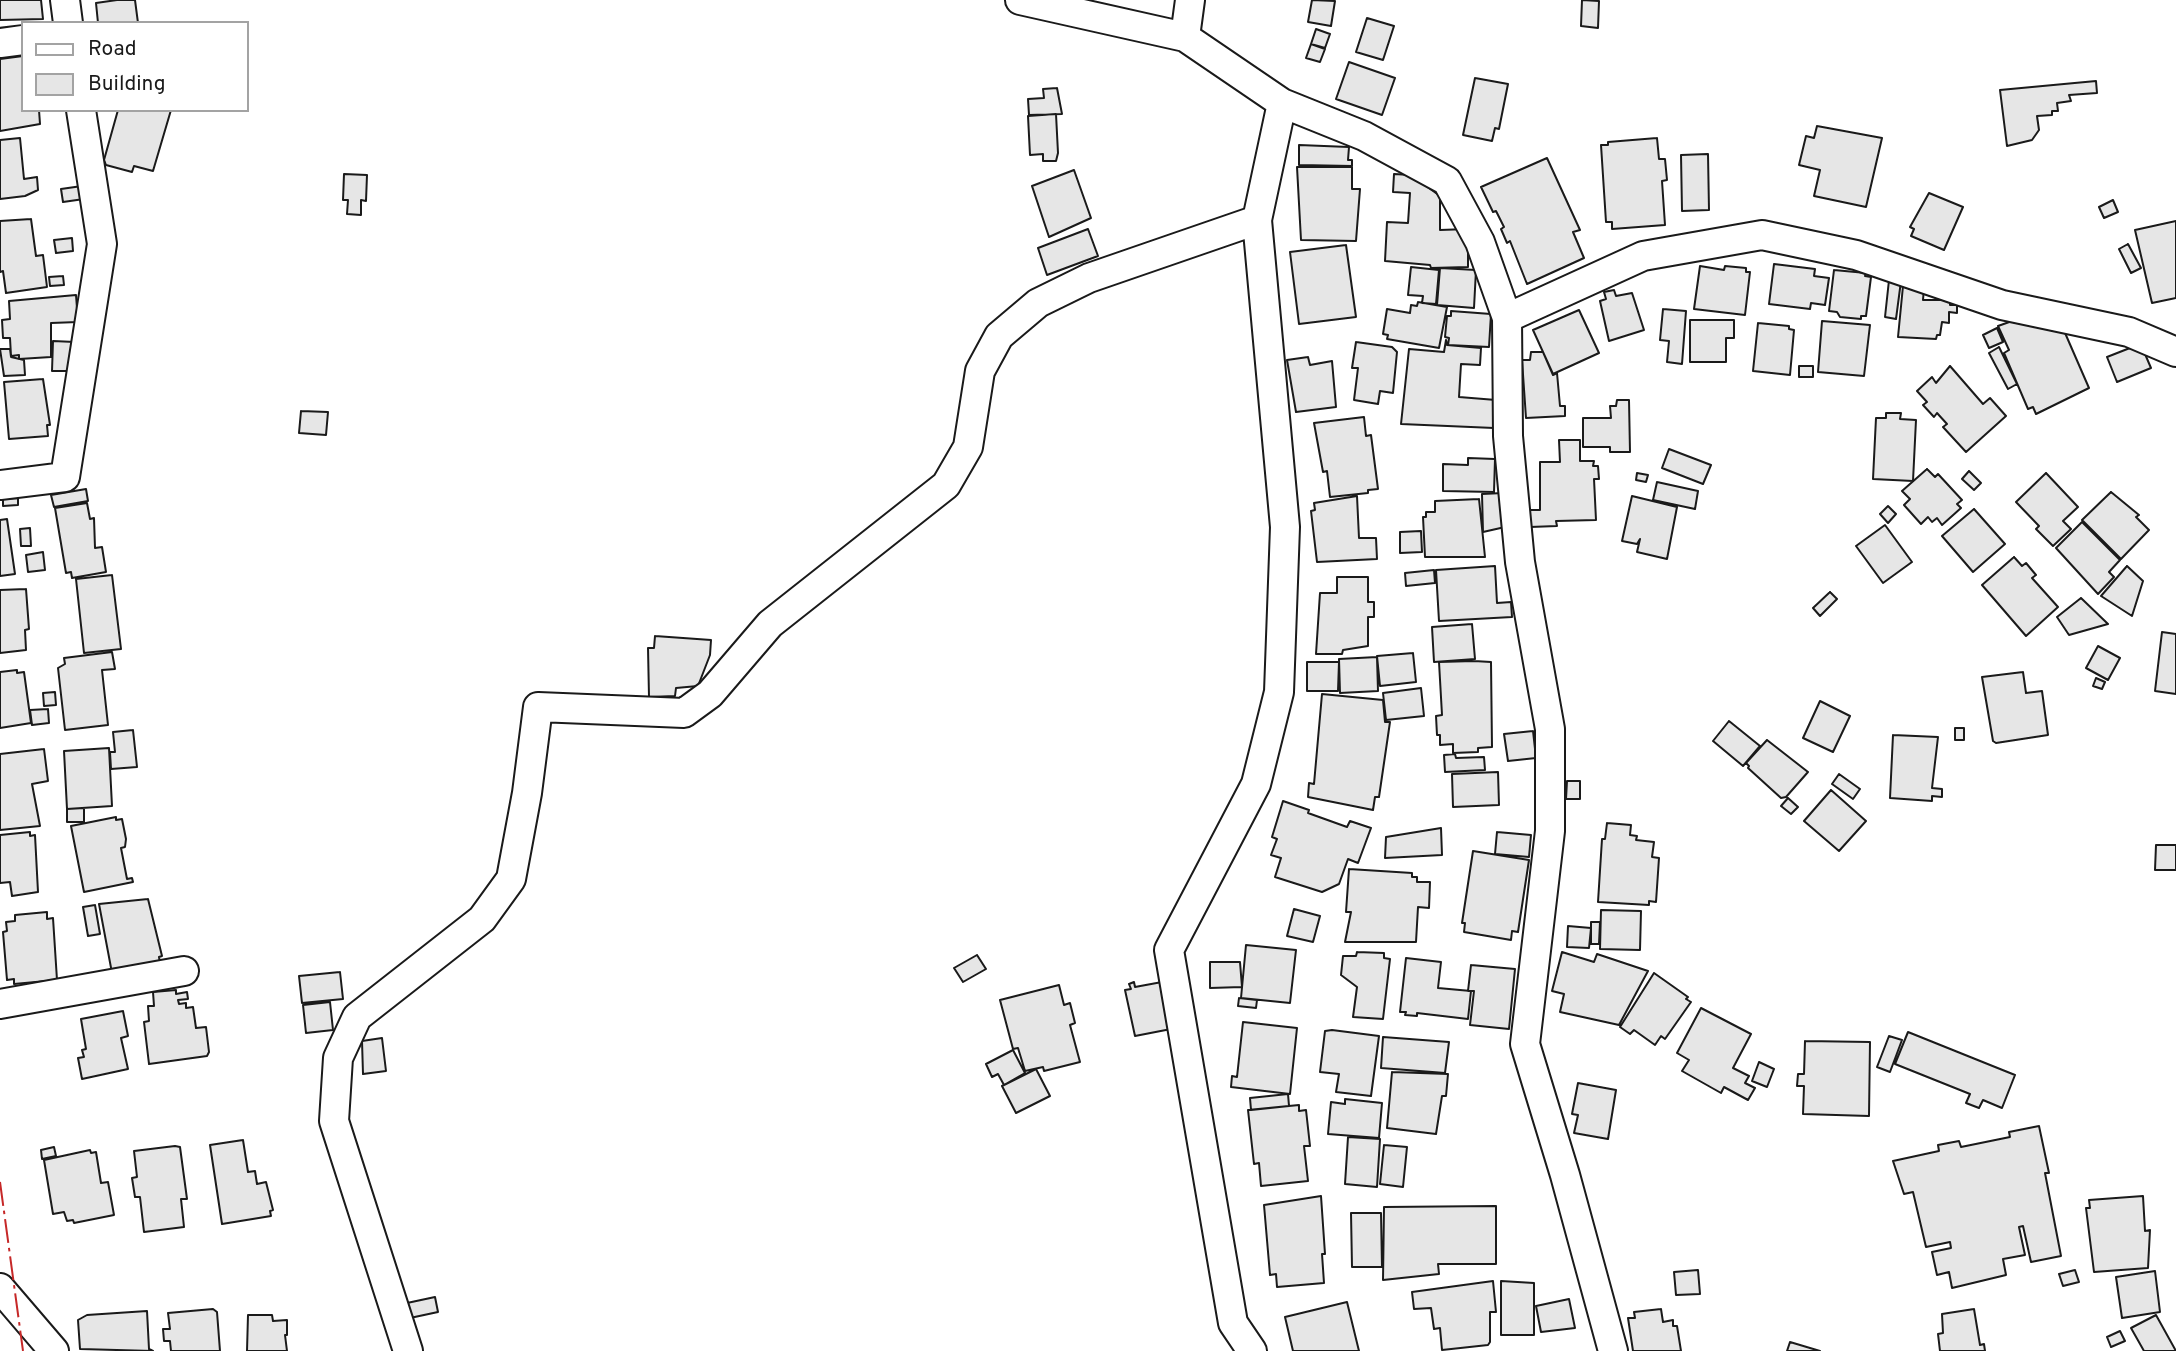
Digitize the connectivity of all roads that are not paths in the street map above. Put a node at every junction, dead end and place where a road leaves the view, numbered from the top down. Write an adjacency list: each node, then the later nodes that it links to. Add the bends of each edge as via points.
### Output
1 (65, 0): 4 (street)
2 (1020, 0): 5 (street)
3 (1190, 0): 5 (street)
4 (68, 21)
5 (1185, 37): 8 (street)
6 (21, 40): 7 (street)
7 (0, 43)
8 (1282, 103): 10 (street); 11 (street, via 1364,136 1447,181 1480,242)
9 (81, 112): 13 (street, via 102,244 65,477)
10 (1258, 220): 18 (street, via 1089,278 1038,303 999,336 980,371 968,447 946,485 770,624 710,694 684,713 538,707 511,879 482,919 357,1017 338,1058 334,1121); 19 (street, via 1285,527 1279,692 1256,784 1169,950 1233,1323)
11 (1507, 318): 12 (street, via 1643,256 1762,234 1856,255 2002,305 2129,332); 20 (street, via 1508,436 1521,562 1550,729 1550,831 1525,1044)
12 (2176, 352)
13 (0, 485)
14 (184, 971): 15 (street)
15 (0, 1004)
16 (0, 1288): 17 (street)
17 (54, 1351)
18 (408, 1351)
19 (1252, 1351)
20 (1613, 1351)

